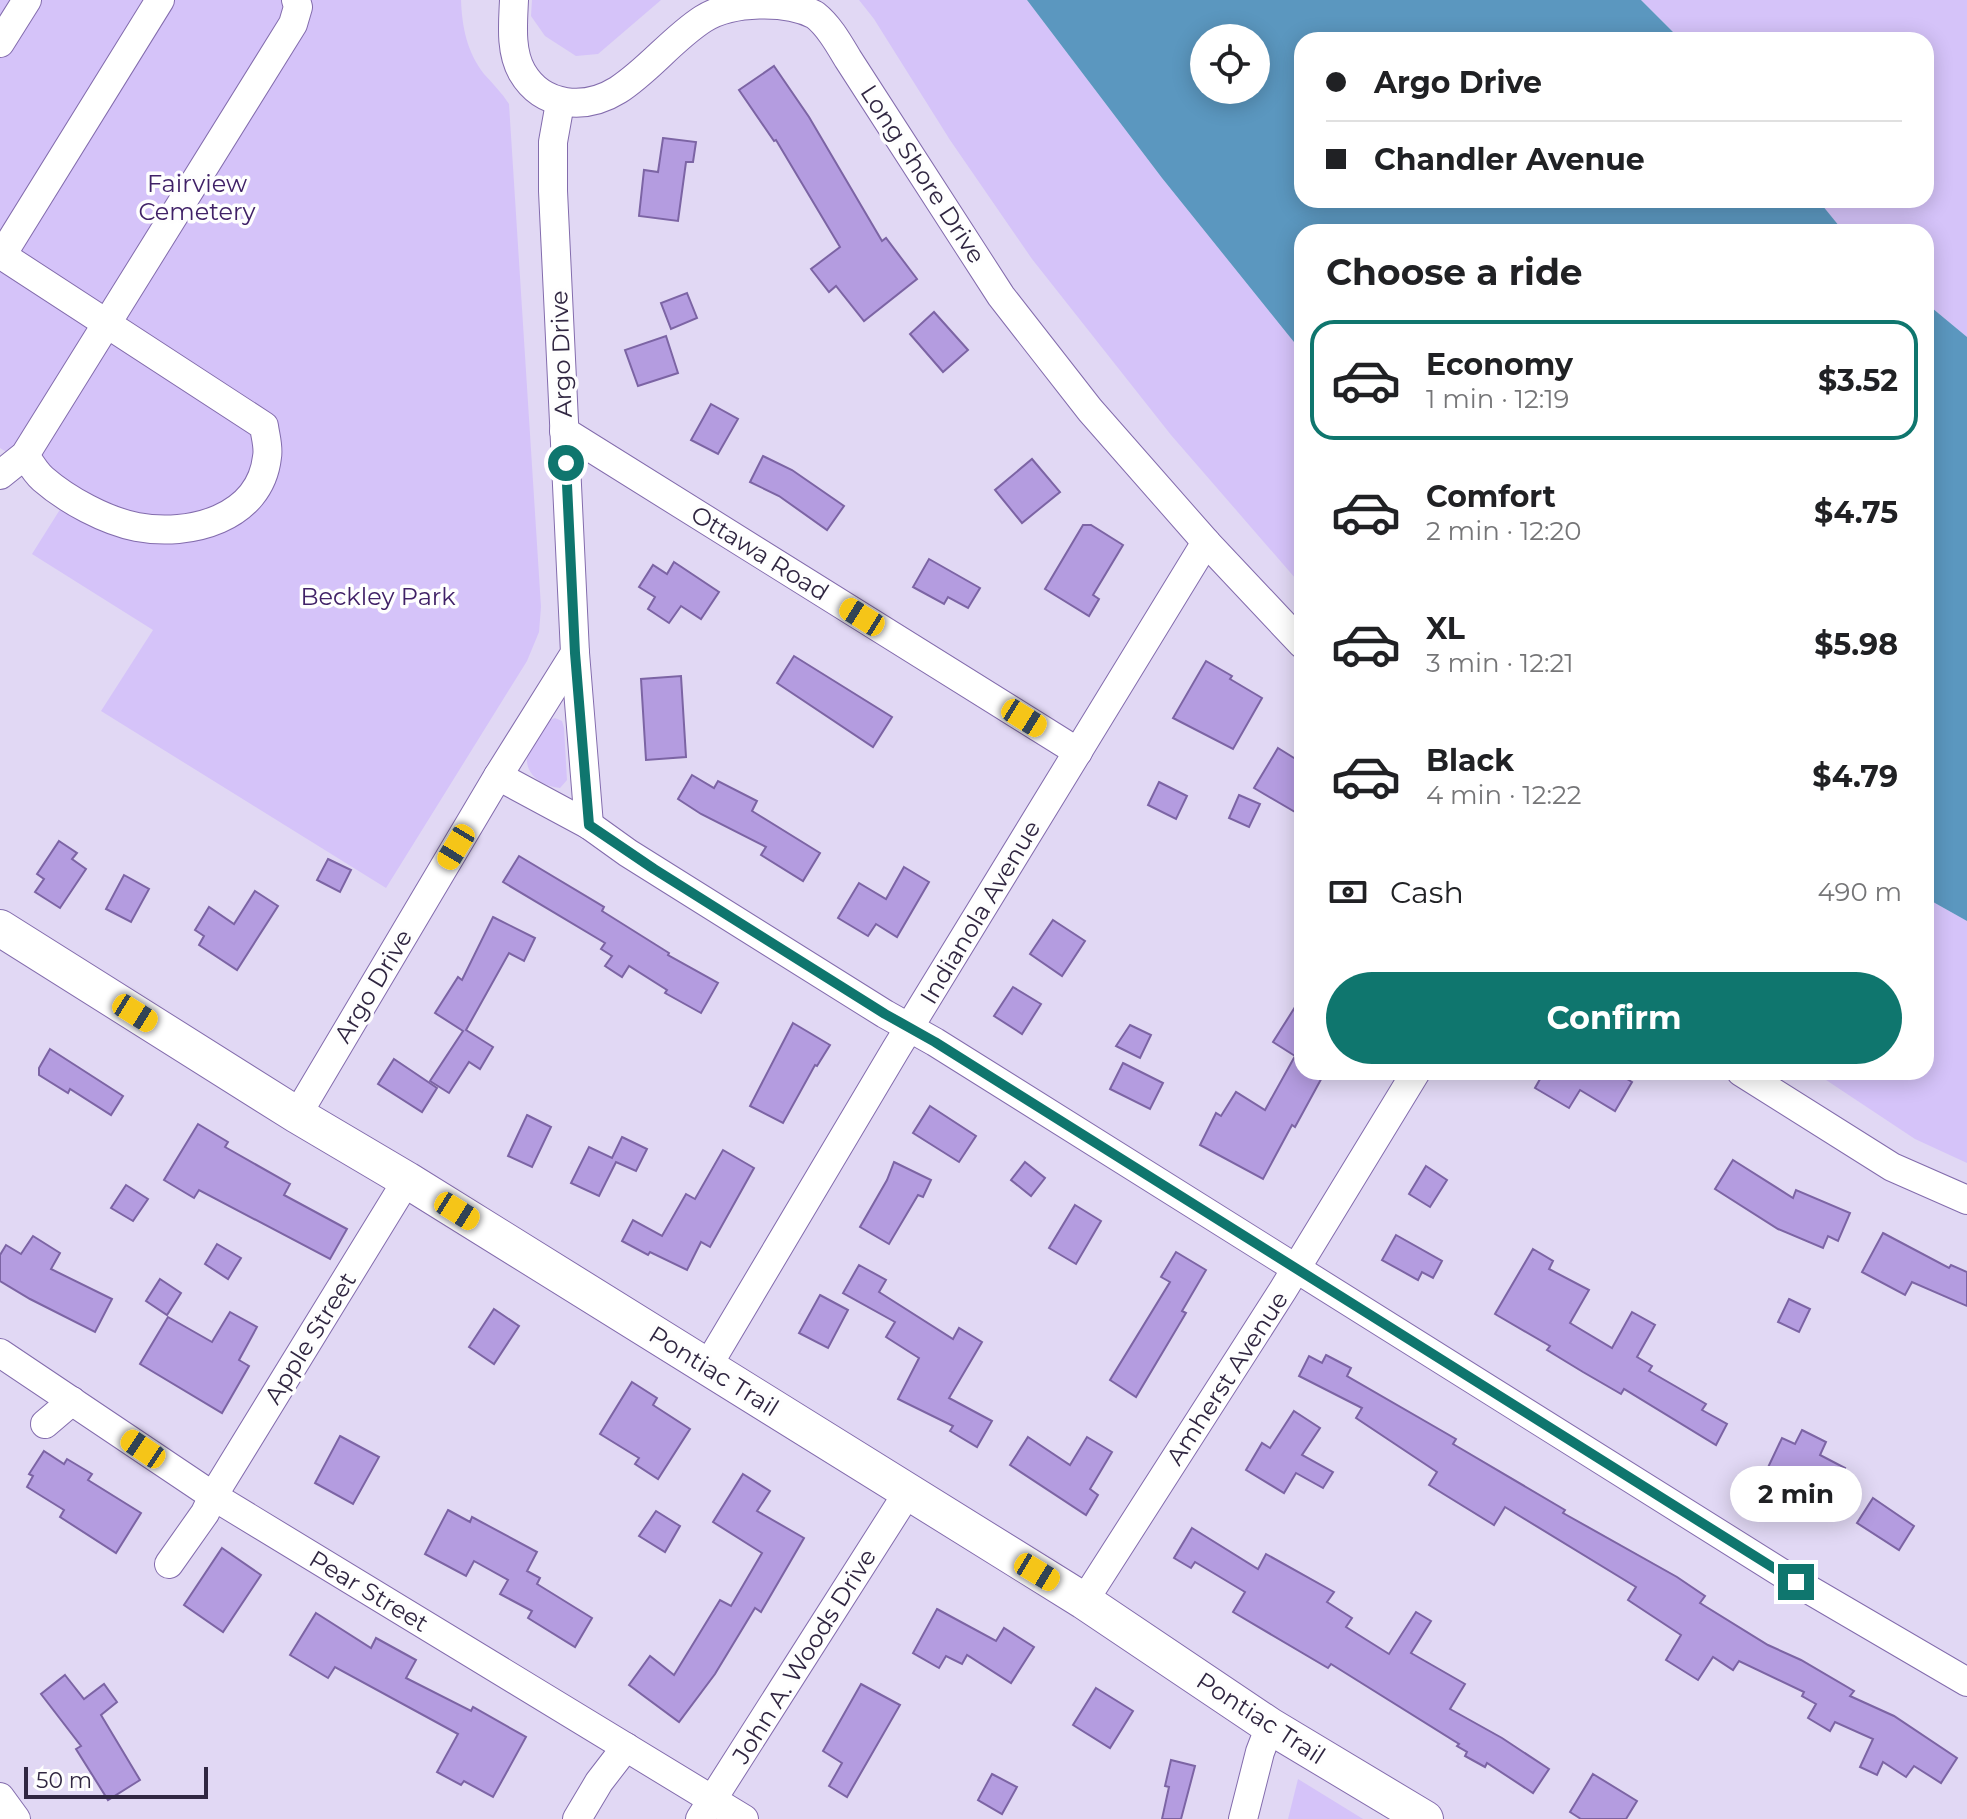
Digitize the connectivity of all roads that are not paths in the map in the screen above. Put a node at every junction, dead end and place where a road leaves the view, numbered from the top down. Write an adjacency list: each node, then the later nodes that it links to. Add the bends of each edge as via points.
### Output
1 (27, 0): 5 (street)
2 (160, 0): 7 (street)
3 (296, 0): 8 (street, via 293,24)
4 (514, 0): 6 (street, via 513,41 521,71 536,89)
5 (0, 43)
6 (560, 103): 9 (street, Argo Drive, via 553,191); 12 (street, Long Shore Drive, via 597,101 620,89 720,10 769,3 814,14 1001,296 1090,410)
7 (1, 255): 8 (street)
8 (107, 322): 10 (street); 10 (street, via 264,426 268,456 257,489 236,512 207,524 170,530 135,527 41,478)
9 (564, 431): 14 (street, Argo Drive); 15 (street, Ottawa Road)
10 (25, 455): 11 (street)
11 (1, 485)
12 (1206, 542): 13 (street, Long Shore Drive); 15 (street, Indianola Avenue)
13 (1294, 636)
14 (575, 653): 16 (street, Argo Drive); 17 (street, Argo Drive)
15 (1078, 752): 19 (street, Indianola Avenue)
16 (498, 776): 17 (street); 22 (street, Argo Drive)
17 (589, 825): 19 (street)
18 (0, 928): 22 (main road, Pontiac Trail)
19 (910, 1027): 25 (street); 27 (street, Indianola Avenue)
20 (1411, 1080): 25 (street, Amherst Avenue)
21 (1754, 1080): 24 (street, via 1892,1167)
22 (297, 1115): 23 (main road, Pontiac Trail)
23 (407, 1180): 27 (main road, Pontiac Trail); 31 (street, Apple Street)
24 (1967, 1200)
25 (1296, 1270): 33 (street, Amherst Avenue); 34 (street, via 1796,1582)
26 (0, 1353): 28 (street, Pear Street)
27 (707, 1367): 30 (main road, Pontiac Trail)
28 (72, 1401): 29 (street); 31 (street, Pear Street)
29 (45, 1424)
30 (908, 1492): 33 (main road, Pontiac Trail); 38 (street, John A. Woods Drive)
31 (213, 1496): 32 (street, Apple Street); 36 (street, Pear Street)
32 (169, 1564)
33 (1084, 1601): 35 (main road, Pontiac Trail)
34 (1967, 1682)
35 (1270, 1726): 42 (street); 43 (main road, Pontiac Trail)
36 (626, 1747): 38 (street, Pear Street); 40 (street)
37 (0, 1797): 39 (street)
38 (706, 1809): 41 (street, Pear Street)
39 (16, 1819)
40 (577, 1819)
41 (744, 1819)
42 (1243, 1819)
43 (1425, 1819)

